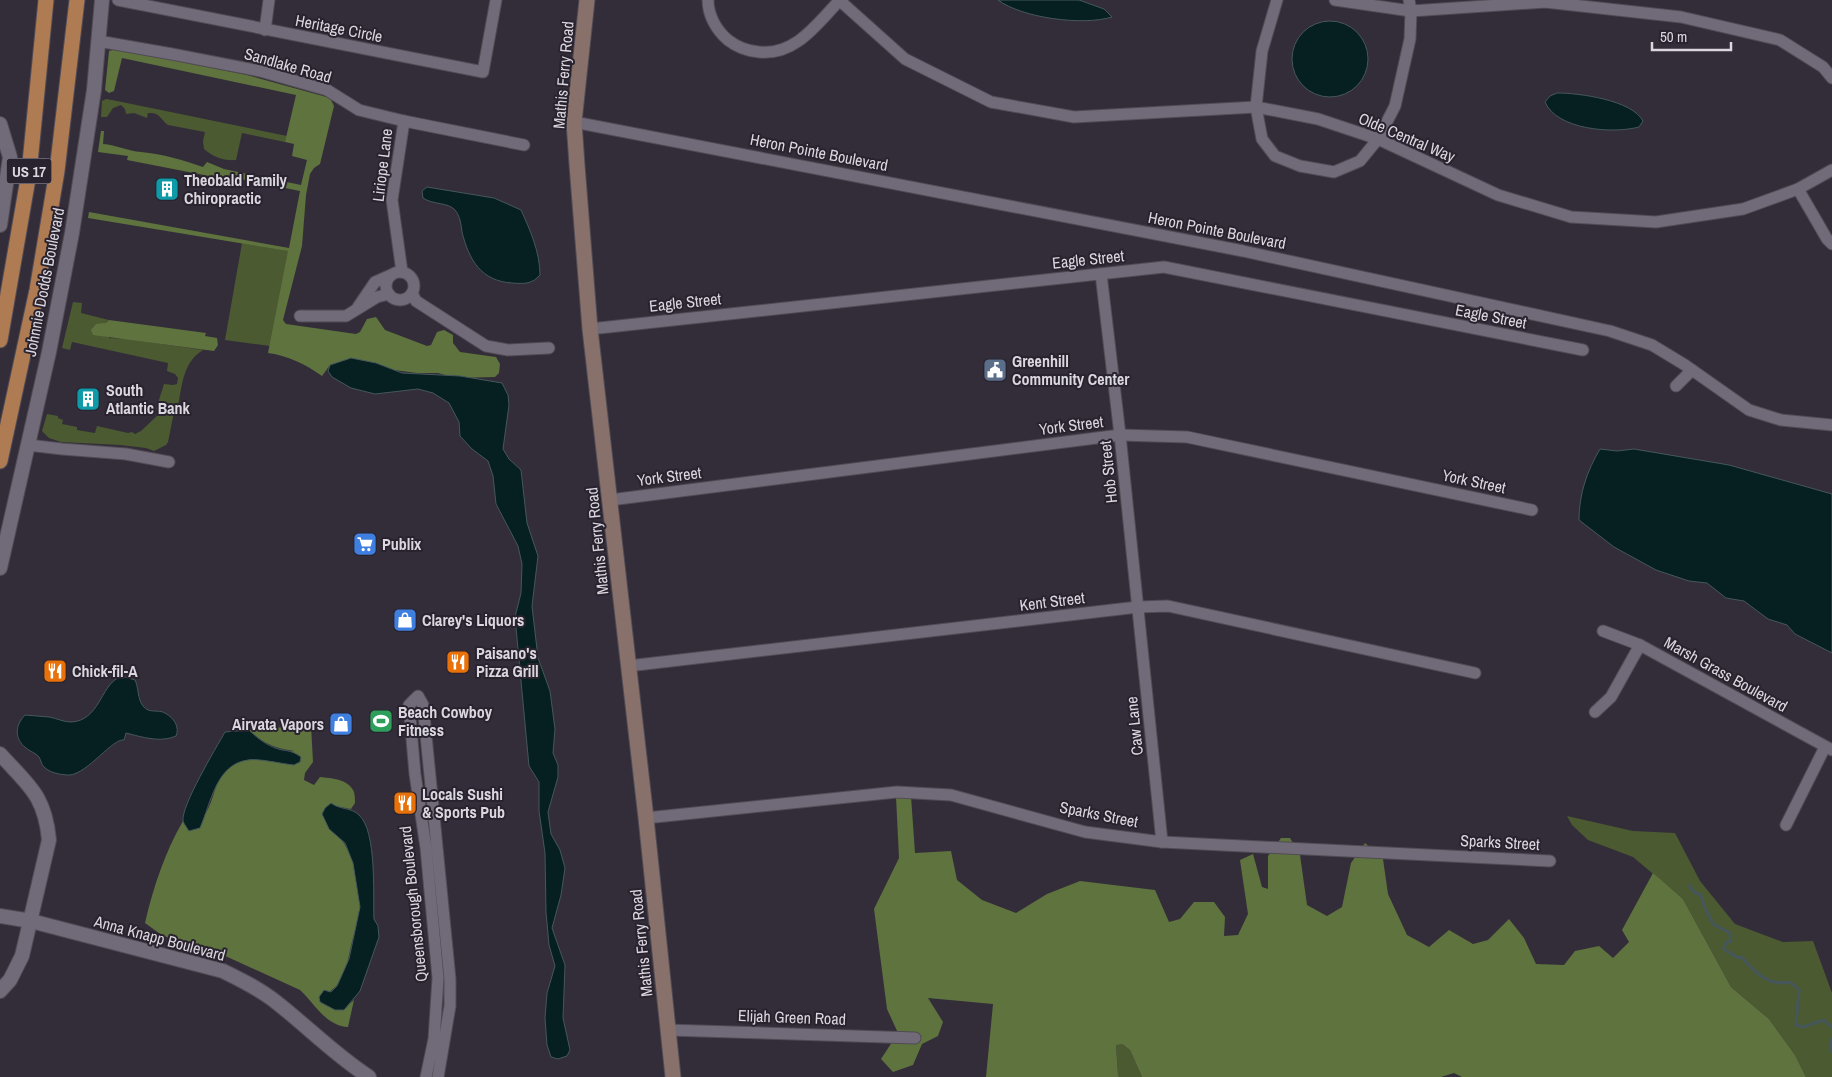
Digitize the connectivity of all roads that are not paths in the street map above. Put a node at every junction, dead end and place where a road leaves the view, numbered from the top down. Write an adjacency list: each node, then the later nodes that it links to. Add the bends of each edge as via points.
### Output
1 (46, 0): 35 (highway, Johnnie Dodds Boulevard / US 17, via 29,172)
2 (77, 0): 43 (highway, Johnnie Dodds Boulevard / US 17, via 56,171 37,290)
3 (102, 0): 16 (street, Johnnie Dodds Boulevard)
4 (118, 0): 15 (street, Heritage Circle)
5 (269, 0): 15 (street)
6 (496, 0): 15 (street, Heritage Circle, via 483,72)
7 (587, 0): 20 (main road, Mathis Ferry Road)
8 (708, 0): 9 (street, via 708,9 723,35 745,50 769,53 794,45)
9 (839, 0): 18 (street, Olde Central Way, via 905,60 991,102 1074,117)
10 (1277, 0): 18 (street, via 1262,51)
11 (1335, 0): 13 (street)
12 (1638, 0): 14 (street)
13 (1410, 6): 14 (street, via 1545,2); 22 (street, via 1410,39 1399,90 1395,106)
14 (1636, 12): 17 (street, via 1681,17 1780,40 1823,68)
15 (265, 30)
16 (98, 41): 19 (street, Sandlake Road, via 260,71 327,90 359,110); 42 (street, Johnnie Dodds Boulevard, via 94,90 72,233)
17 (1832, 78)
18 (1256, 108): 22 (street, Olde Central Way, via 1318,119); 22 (street, via 1262,139 1275,156 1300,166 1334,172 1360,161)
19 (404, 121): 23 (street, Sandlake Road); 28 (street, Liriope Lane, via 392,200)
20 (574, 122): 34 (main road, Mathis Ferry Road); 38 (street, Heron Pointe Boulevard, via 1244,251 1610,331 1652,345)
21 (0, 124): 26 (street, via 10,157)
22 (1378, 139): 25 (street, Olde Central Way, via 1498,195 1571,217 1656,222 1743,209)
23 (524, 145)
24 (1832, 170): 25 (street, Olde Central Way)
25 (1798, 189): 27 (street)
26 (0, 225)
27 (1832, 244)
28 (397, 273): 30 (street, via 411,277 414,282); 31 (street, via 386,284); 32 (street, via 375,282)
29 (1101, 274): 34 (street, Eagle Street); 37 (street, Eagle Street, via 1164,267); 41 (street, Hob Street)
30 (412, 292): 31 (street, via 404,299 393,298); 36 (street, via 416,301 486,346 508,350)
31 (389, 294): 32 (street, via 377,297)
32 (354, 312): 33 (street, via 346,316)
33 (300, 316)
34 (590, 328): 45 (main road, Mathis Ferry Road)
35 (0, 340)
36 (549, 348)
37 (1583, 350)
38 (1692, 370): 39 (street); 40 (street, Heron Pointe Boulevard, via 1749,410 1781,420)
39 (1676, 386)
40 (1832, 425)
41 (1120, 435): 45 (street, York Street); 46 (street, York Street, via 1187,437); 48 (street, Hob Street)
42 (28, 445): 44 (street, via 126,454); 47 (street, Johnnie Dodds Boulevard)
43 (0, 461)
44 (169, 462)
45 (610, 500): 51 (main road, Mathis Ferry Road)
46 (1532, 510)
47 (0, 568)
48 (1138, 607): 51 (street, Kent Street); 52 (street, Kent Street, via 1168,606); 58 (street, Caw Lane)
49 (1603, 631): 50 (street, Marsh Grass Boulevard)
50 (1640, 645): 53 (street, via 1611,697); 54 (street, Marsh Grass Boulevard)
51 (628, 666): 56 (main road, Mathis Ferry Road)
52 (1475, 673)
53 (1595, 712)
54 (1829, 748): 57 (street)
55 (0, 754): 61 (street, via 37,795 47,821 49,840)
56 (646, 818): 58 (street, Sparks Street, via 897,792 952,795 1085,832); 63 (main road, Mathis Ferry Road)
57 (1786, 825)
58 (1162, 842): 59 (street, Sparks Street)
59 (1550, 861)
60 (0, 916): 61 (street, Anna Knapp Boulevard)
61 (32, 922): 62 (street, via 22,956 10,980); 65 (street, Anna Knapp Boulevard, via 223,971 275,1001)
62 (0, 991)
63 (668, 1030): 64 (street, Elijah Green Road); 68 (main road, Mathis Ferry Road)
64 (915, 1038)
65 (368, 1077)
66 (426, 1077): 67 (street, Queensborough Boulevard, via 434,1040 438,978 409,705 418,696 423,705 450,979 450,1006)
67 (438, 1077)
68 (672, 1077)

